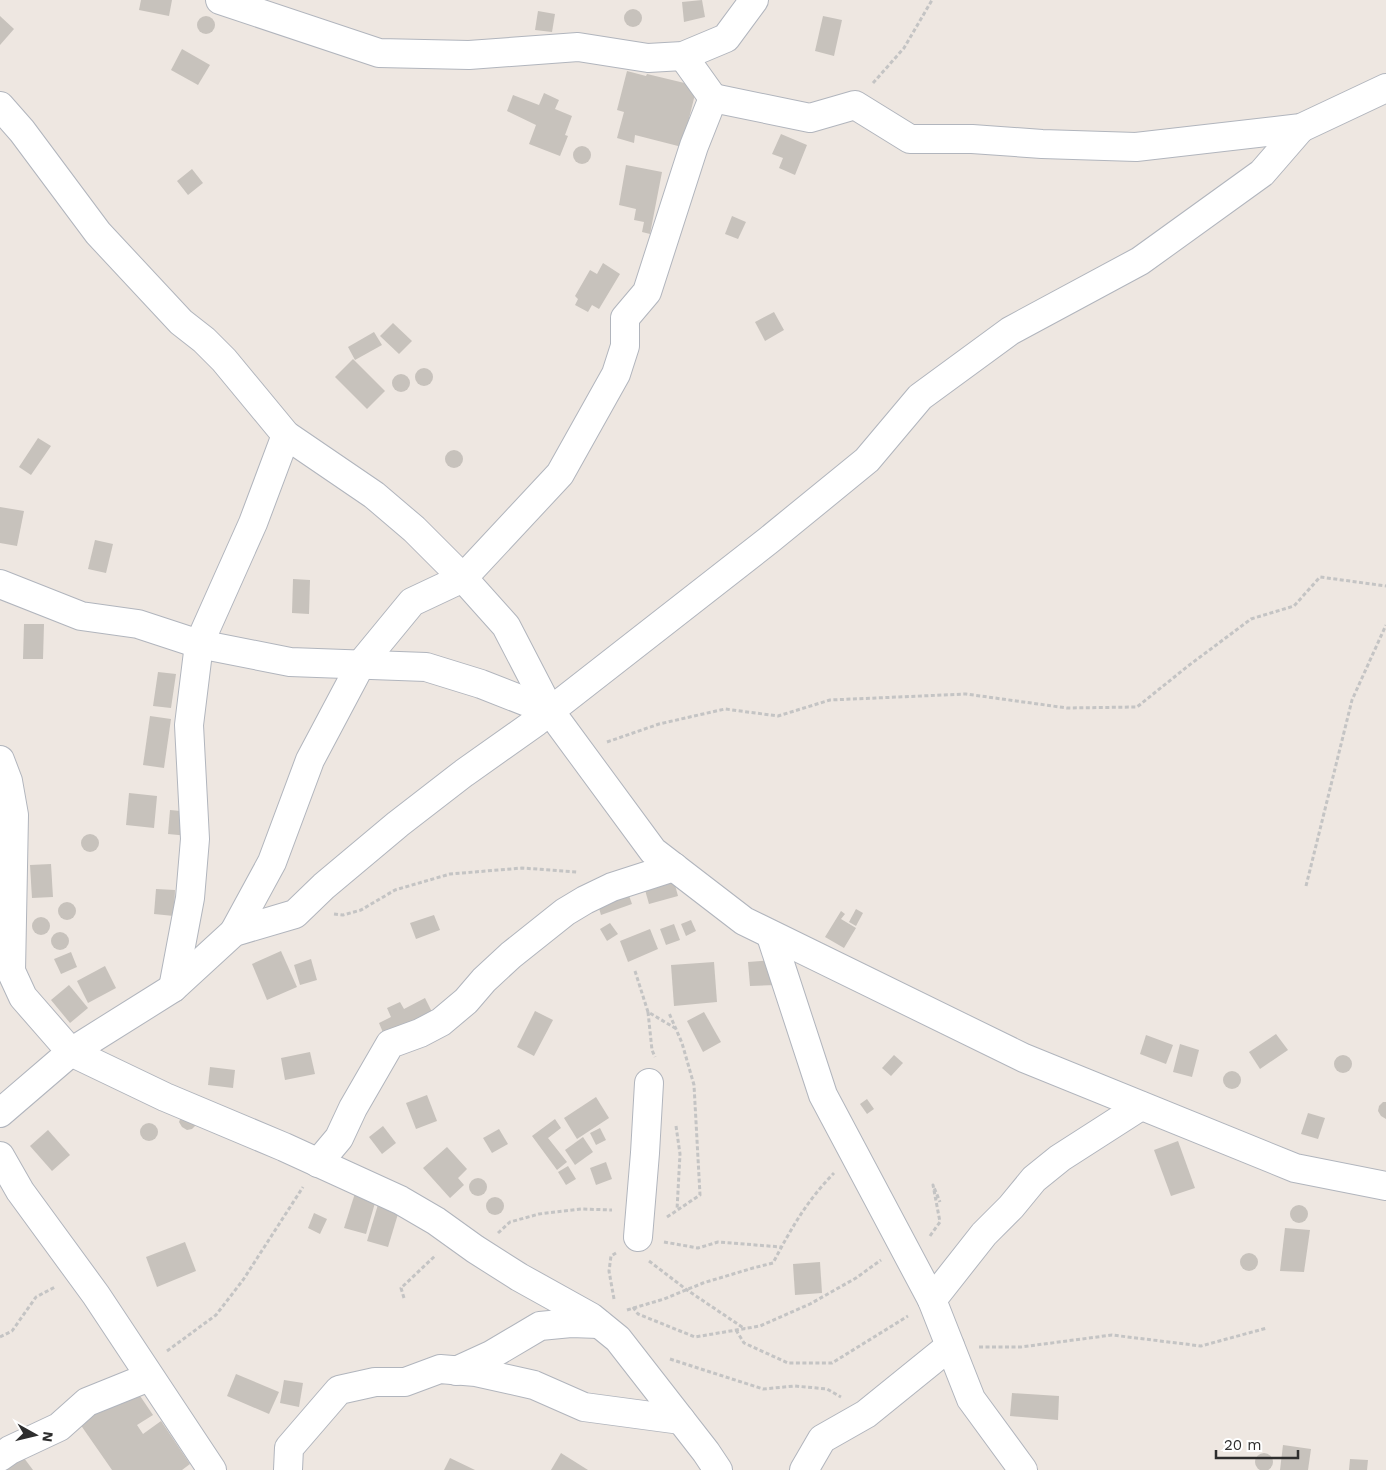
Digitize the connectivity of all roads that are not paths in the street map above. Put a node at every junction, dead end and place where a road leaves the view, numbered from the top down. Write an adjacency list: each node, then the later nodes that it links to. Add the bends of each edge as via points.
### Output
1 (220, 0): 3 (street, via 379,53 469,55 578,47 648,58)
2 (754, 0): 3 (street, via 726,38)
3 (683, 56): 5 (street)
4 (1386, 88): 7 (street)
5 (713, 98): 7 (street, via 810,118 855,105 910,139 1136,147); 9 (street, via 694,146 647,292 625,318 625,346 616,374 560,474)
6 (0, 106): 8 (street, via 98,233 180,322 224,360)
7 (1301, 128): 13 (street, via 1262,173 1140,261 1010,331 920,397 867,460)
8 (286, 435): 9 (street, via 374,495); 11 (street, via 253,523)
9 (463, 578): 12 (street, via 412,602); 13 (street, via 506,626)
10 (0, 584): 11 (street, via 81,616 138,624)
11 (199, 644): 12 (street, via 290,662); 18 (street, via 189,725 195,839 190,898)
12 (361, 664): 13 (street, via 426,667); 16 (street, via 310,760 272,862)
13 (550, 711): 15 (street, via 653,851); 16 (street, via 398,824 295,914)
14 (0, 760): 19 (street, via 8,781 14,815 12,971 23,997)
15 (674, 866): 17 (street, via 744,921); 24 (street, via 612,887 585,900 511,955 441,1022 390,1044 339,1138)
16 (234, 932): 18 (street)
17 (771, 936): 21 (street, via 1024,1058); 27 (street, via 822,1095)
18 (173, 988): 19 (street)
19 (71, 1052): 22 (street); 24 (street)
20 (649, 1083): 26 (street, via 645,1153)
21 (1141, 1106): 25 (street, via 1295,1168); 27 (street, via 1060,1158 1034,1179)
22 (0, 1113)
23 (0, 1156): 31 (street, via 20,1191 80,1273)
24 (318, 1163): 28 (street, via 400,1200 519,1277 591,1317)
25 (1386, 1186)
26 (635, 1231)
27 (932, 1300): 29 (street)
28 (608, 1320): 30 (street, via 540,1326); 32 (street, via 618,1338)
29 (950, 1346): 37 (street, via 866,1414 822,1438); 38 (street, via 970,1399)
30 (456, 1371): 32 (street, via 476,1372 534,1385 584,1407); 35 (street, via 440,1369 405,1382 375,1382 339,1390 289,1448)
31 (149, 1377): 33 (street, via 87,1402 59,1427); 34 (street)
32 (681, 1420): 36 (street)
33 (0, 1457)
34 (212, 1470)
35 (288, 1470)
36 (718, 1470)
37 (804, 1470)
38 (1023, 1470)

